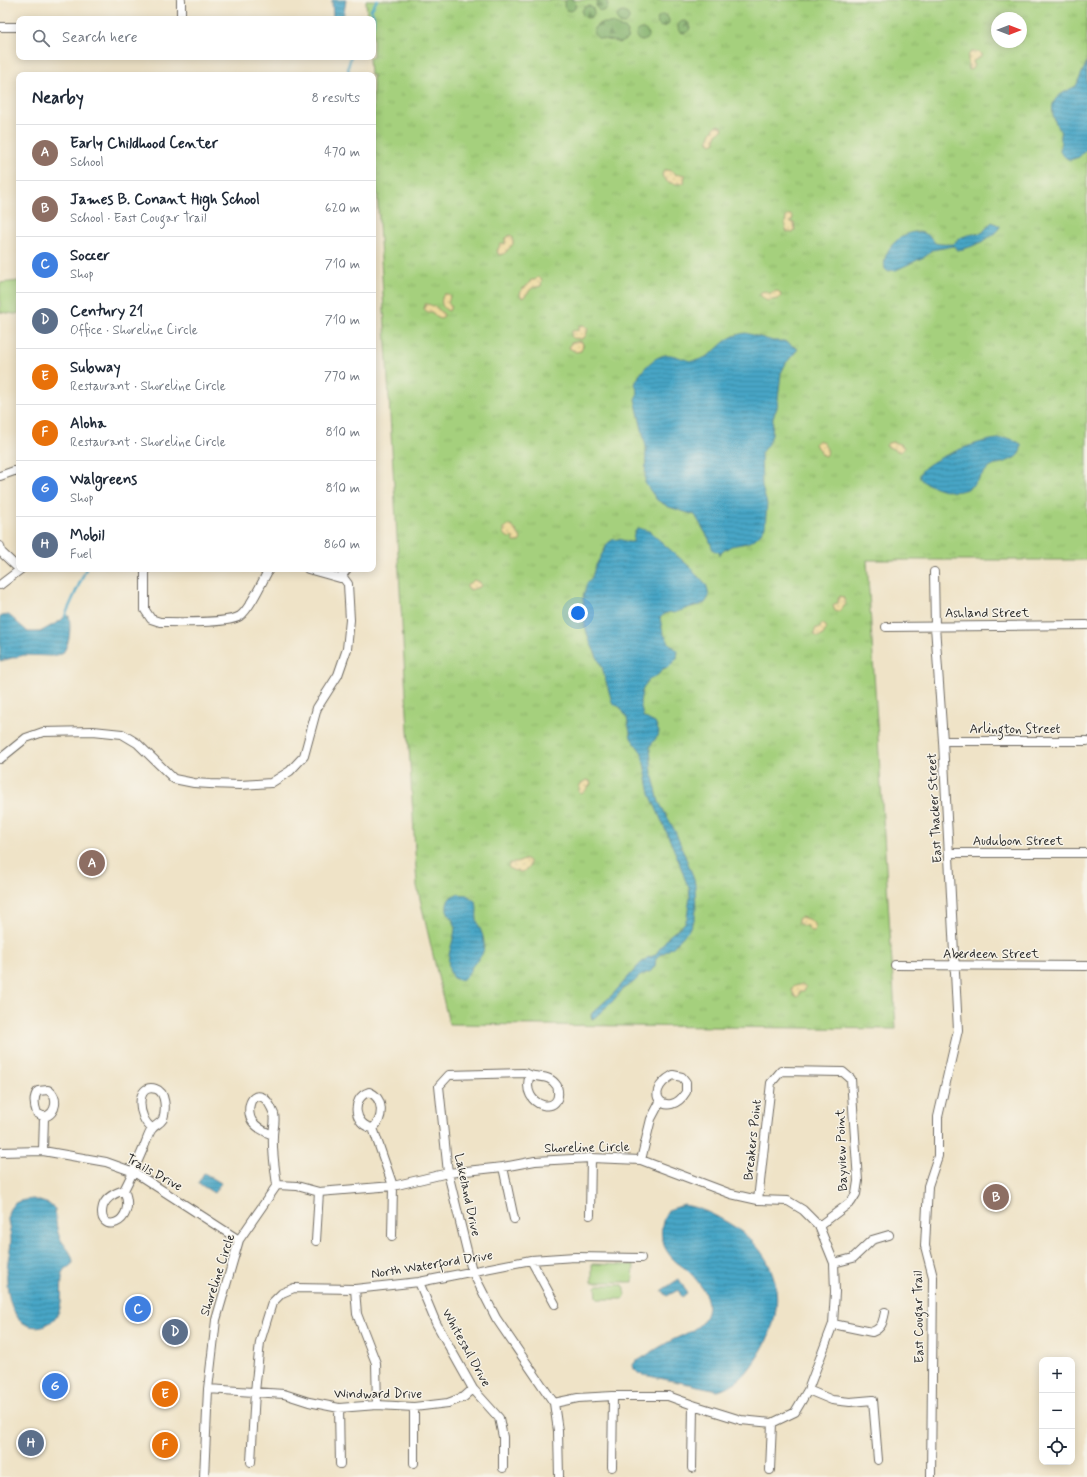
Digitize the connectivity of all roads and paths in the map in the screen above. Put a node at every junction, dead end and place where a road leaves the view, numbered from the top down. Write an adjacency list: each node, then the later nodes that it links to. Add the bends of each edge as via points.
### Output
1 (181, 0): 2 (street)
2 (181, 16)
3 (0, 27): 4 (street)
4 (16, 27)
5 (16, 471): 6 (street)
6 (0, 476)
7 (0, 546): 8 (street, via 1,552)
8 (16, 565)
9 (16, 572): 16 (street)
10 (145, 572): 11 (street, via 145,610 151,619 160,622 226,620 239,616 248,606)
11 (267, 572)
12 (320, 572): 15 (street)
13 (345, 572): 15 (street)
14 (934, 572): 18 (street, East Thacker Street)
15 (341, 577): 22 (street, via 348,584 350,620 347,649 338,676 316,708 304,756 290,772 271,783 210,784 174,779 137,742 122,734 107,732 43,732 26,738)
16 (0, 585)
17 (1087, 625): 18 (street, Ashland Street)
18 (935, 626): 19 (street, Ashland Street); 20 (street, East Thacker Street)
19 (886, 627)
20 (944, 741): 21 (street, Arlington Street); 23 (street, East Thacker Street)
21 (1087, 741)
22 (0, 759)
23 (949, 853): 24 (street, Audubon Street); 26 (street, East Thacker Street)
24 (1087, 853)
25 (895, 965): 26 (street, Aberdeen Street)
26 (955, 965): 27 (street, Aberdeen Street); 28 (street, East Thacker Street, via 958,1030)
27 (1087, 966)
28 (956, 1042): 85 (street, East Cougar Trail, via 938,1117 938,1156 928,1186 925,1246 933,1277)
29 (530, 1075): 42 (street, Lakeland Drive, via 524,1073 449,1076 439,1086)
30 (851, 1079): 47 (street, Breakers Point, via 843,1072 782,1071 771,1082); 50 (street, Bayview Point, via 858,1181 856,1194 851,1202)
31 (660, 1102): 39 (street, via 651,1119)
32 (44, 1117): 36 (street)
33 (152, 1128): 33 (street, via 162,1120 165,1109 160,1091 154,1088 142,1093 140,1103 144,1122); 41 (street)
34 (373, 1128): 44 (street)
35 (273, 1135): 35 (street, via 274,1115 266,1100 257,1096 248,1106 249,1114 252,1121 263,1131); 43 (street)
36 (44, 1150): 37 (street, Trails Drive); 41 (street, Trails Drive, via 106,1162)
37 (0, 1152)
38 (591, 1158): 39 (street, Shoreline Circle); 40 (street, Shoreline Circle, via 535,1161); 48 (street)
39 (641, 1160): 47 (street, Shoreline Circle, via 731,1194)
40 (503, 1167): 42 (street, Shoreline Circle); 49 (street)
41 (134, 1172): 45 (street); 53 (street, Trails Drive)
42 (448, 1173): 44 (street, Shoreline Circle); 58 (street, Lakeland Drive)
43 (277, 1185): 46 (street, Shoreline Circle, via 297,1186); 53 (street, Shoreline Circle)
44 (393, 1186): 46 (street, Shoreline Circle); 52 (street)
45 (124, 1190)
46 (319, 1192): 54 (street)
47 (758, 1200): 50 (street, Shoreline Circle, via 788,1201 803,1210)
48 (590, 1215)
49 (514, 1219)
50 (819, 1226): 57 (street, Shoreline Circle)
51 (889, 1235): 57 (street, via 872,1240 853,1258)
52 (392, 1236)
53 (239, 1240): 64 (street, Shoreline Circle, via 216,1320)
54 (316, 1241)
55 (641, 1258): 56 (street, North Waterford Drive, via 575,1257)
56 (531, 1260): 58 (street, North Waterford Drive); 61 (street)
57 (834, 1263): 63 (street, Shoreline Circle)
58 (472, 1271): 59 (street, North Waterford Drive); 69 (street, Lakeland Drive, via 496,1318)
59 (419, 1282): 60 (street, North Waterford Drive); 65 (street, Whitesail Drive, via 436,1323)
60 (355, 1289): 67 (street, North Waterford Drive, via 294,1288 282,1293 272,1303 260,1342); 70 (street, via 357,1314 376,1363)
61 (555, 1304)
62 (885, 1312): 63 (street, via 883,1325 872,1332)
63 (833, 1324): 66 (street, Shoreline Circle)
64 (208, 1389): 67 (street, Windward Drive); 83 (street, Shoreline Circle)
65 (473, 1389): 72 (street, Windward Drive, via 464,1397 448,1404); 80 (street, Whitesail Drive, via 498,1418 503,1437)
66 (808, 1390): 74 (street, Shoreline Circle, via 795,1412); 75 (street, via 832,1400 873,1400)
67 (255, 1392): 73 (street, Windward Drive, via 284,1394); 76 (street, North Waterford Drive)
68 (612, 1396): 69 (street, via 578,1398); 71 (street, via 668,1396); 79 (street)
69 (554, 1403): 84 (street, Lakeland Drive, via 558,1431)
70 (377, 1405): 72 (street, Windward Drive); 73 (street, Windward Drive)
71 (693, 1405): 74 (street, via 741,1420); 81 (street)
72 (414, 1407): 77 (street)
73 (339, 1408): 78 (street)
74 (772, 1423): 82 (street)
75 (878, 1460)
76 (251, 1462)
77 (414, 1463)
78 (340, 1464)
79 (612, 1467)
80 (503, 1468)
81 (692, 1468)
82 (770, 1470)
83 (204, 1477)
84 (559, 1477)
85 (931, 1477)

